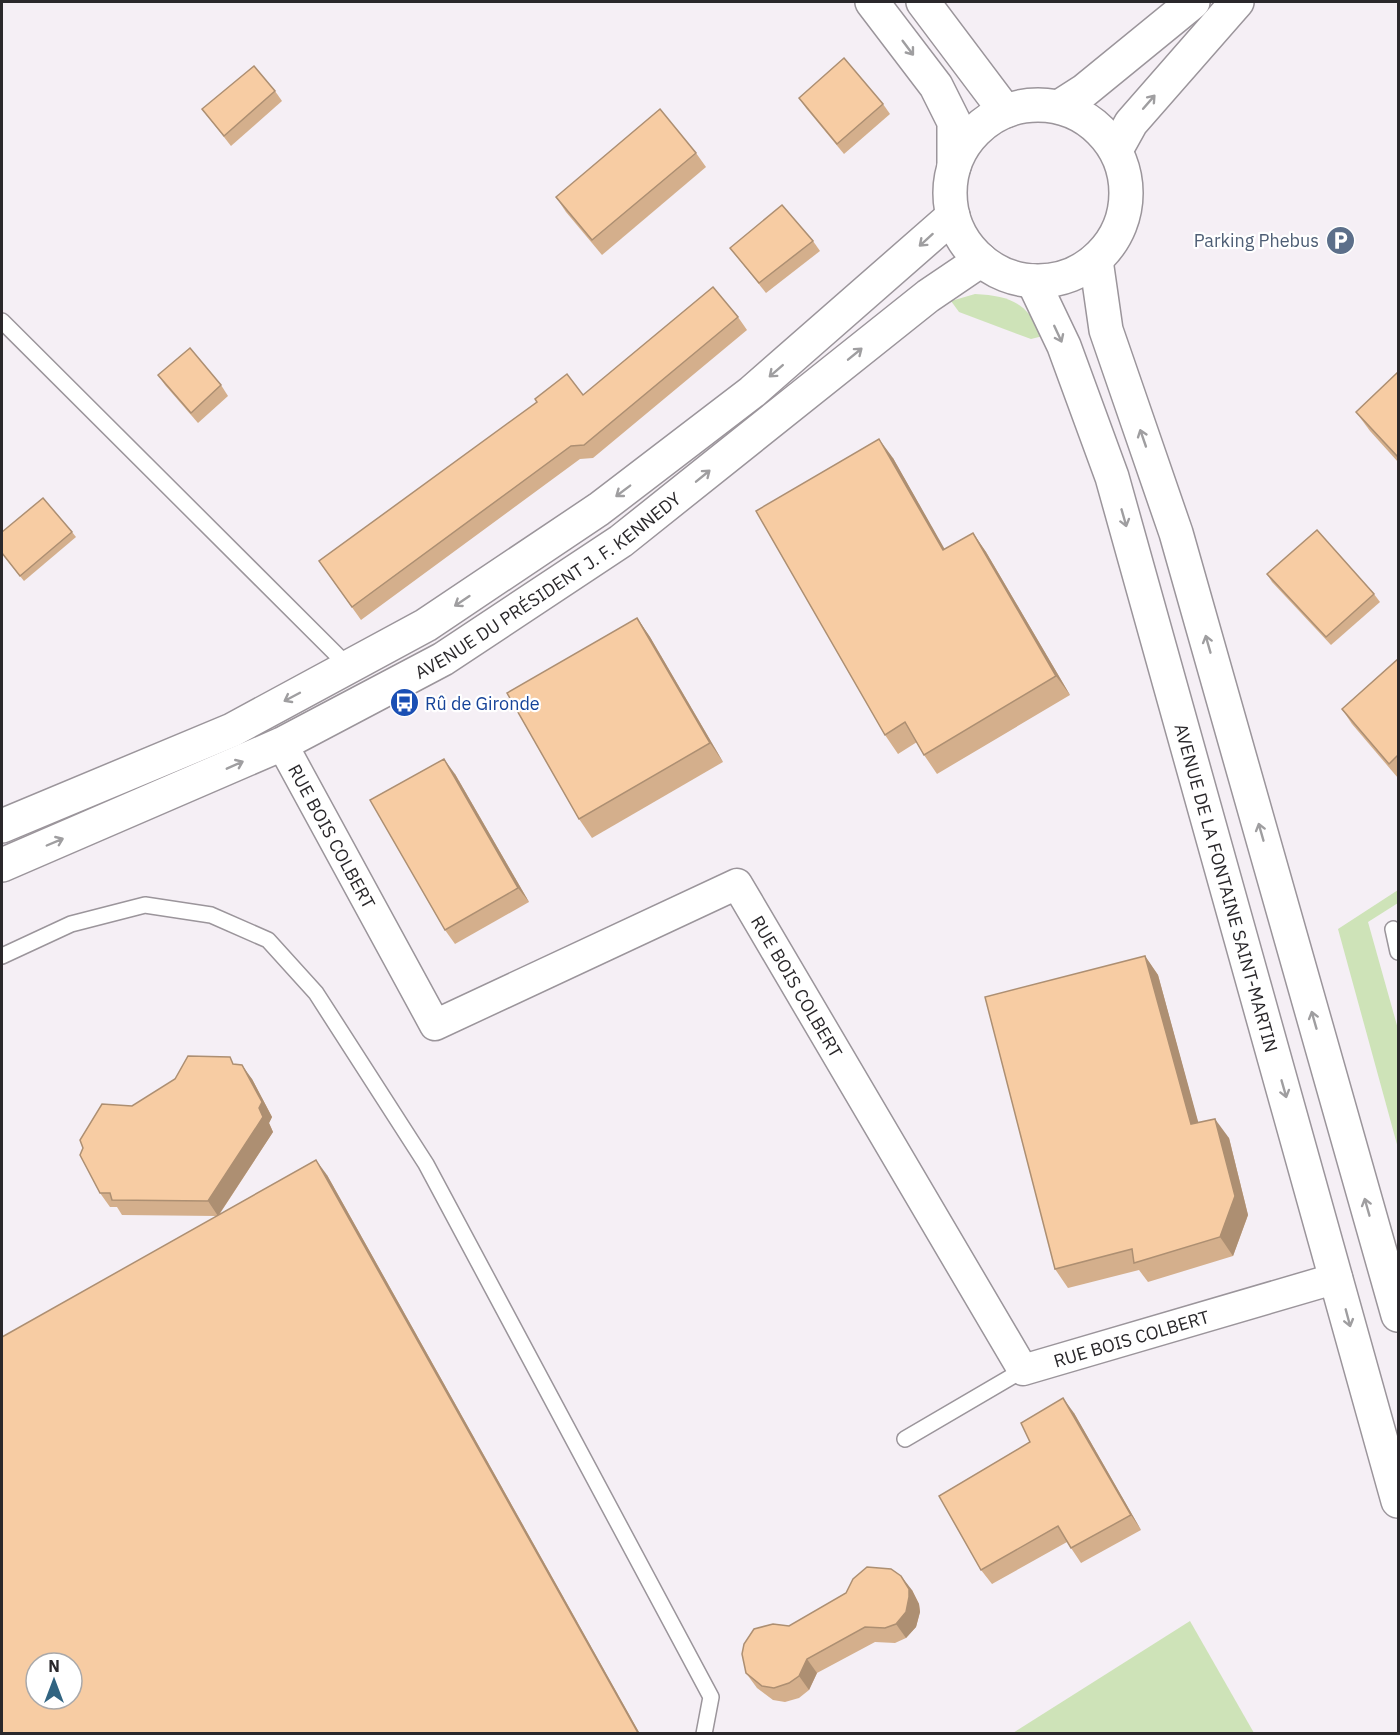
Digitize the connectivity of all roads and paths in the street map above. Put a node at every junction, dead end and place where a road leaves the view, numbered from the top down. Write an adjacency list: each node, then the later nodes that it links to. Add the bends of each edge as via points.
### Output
1 (872, 2): 8 (main road, one-way to 8, via 936,86 954,122)
2 (923, 2): 6 (main road)
3 (1193, 2): 5 (main road)
4 (1237, 2): 7 (main road, one-way to 4, via 1131,123)
5 (1059, 107): 6 (main road, via 1032,105); 7 (main road, via 1082,116)
6 (1005, 111): 8 (main road, via 982,124 965,143)
7 (1116, 150): 11 (main road, via 1125,173 1127,197 1119,228)
8 (954, 166): 9 (main road, via 950,191)
9 (953, 216): 10 (main road, via 963,240); 14 (main road, AVENUE DU PRÉSIDENT J. F. KENNEDY, one-way to 14, via 752,393 599,509 426,626)
10 (981, 260): 12 (main road, via 1005,274); 15 (main road, AVENUE DU PRÉSIDENT J. F. KENNEDY, one-way to 10, via 443,658 621,541 928,296)
11 (1096, 260): 12 (main road, via 1077,273); 21 (main road, one-way to 11, via 1176,533 1106,330)
12 (1033, 281): 22 (main road, AVENUE DE LA FONTAINE SAINT-MARTIN, one-way to 22, via 1064,346 1112,477)
13 (2, 321): 14 (lane)
14 (349, 667): 16 (main road, AVENUE DU PRÉSIDENT J. F. KENNEDY, one-way to 16, via 232,730)
15 (282, 744): 17 (main road, AVENUE DU PRÉSIDENT J. F. KENNEDY, one-way to 15); 24 (street, RUE BOIS COLBERT, via 435,1024 737,884)
16 (2, 826)
17 (2, 865)
18 (1393, 929): 19 (lane)
19 (1398, 952)
20 (2, 956): 28 (lane, via 71,924 145,905 211,915 268,940 316,993 426,1164 711,1697)
21 (1383, 1263): 22 (main road); 23 (main road)
22 (1337, 1278): 24 (street, RUE BOIS COLBERT); 26 (main road, AVENUE DE LA FONTAINE SAINT-MARTIN, one-way to 26)
23 (1398, 1316)
24 (1023, 1370): 25 (lane)
25 (905, 1439)
26 (1394, 1467): 27 (main road, AVENUE DE LA FONTAINE SAINT-MARTIN)
27 (1398, 1501)
28 (704, 1734)

